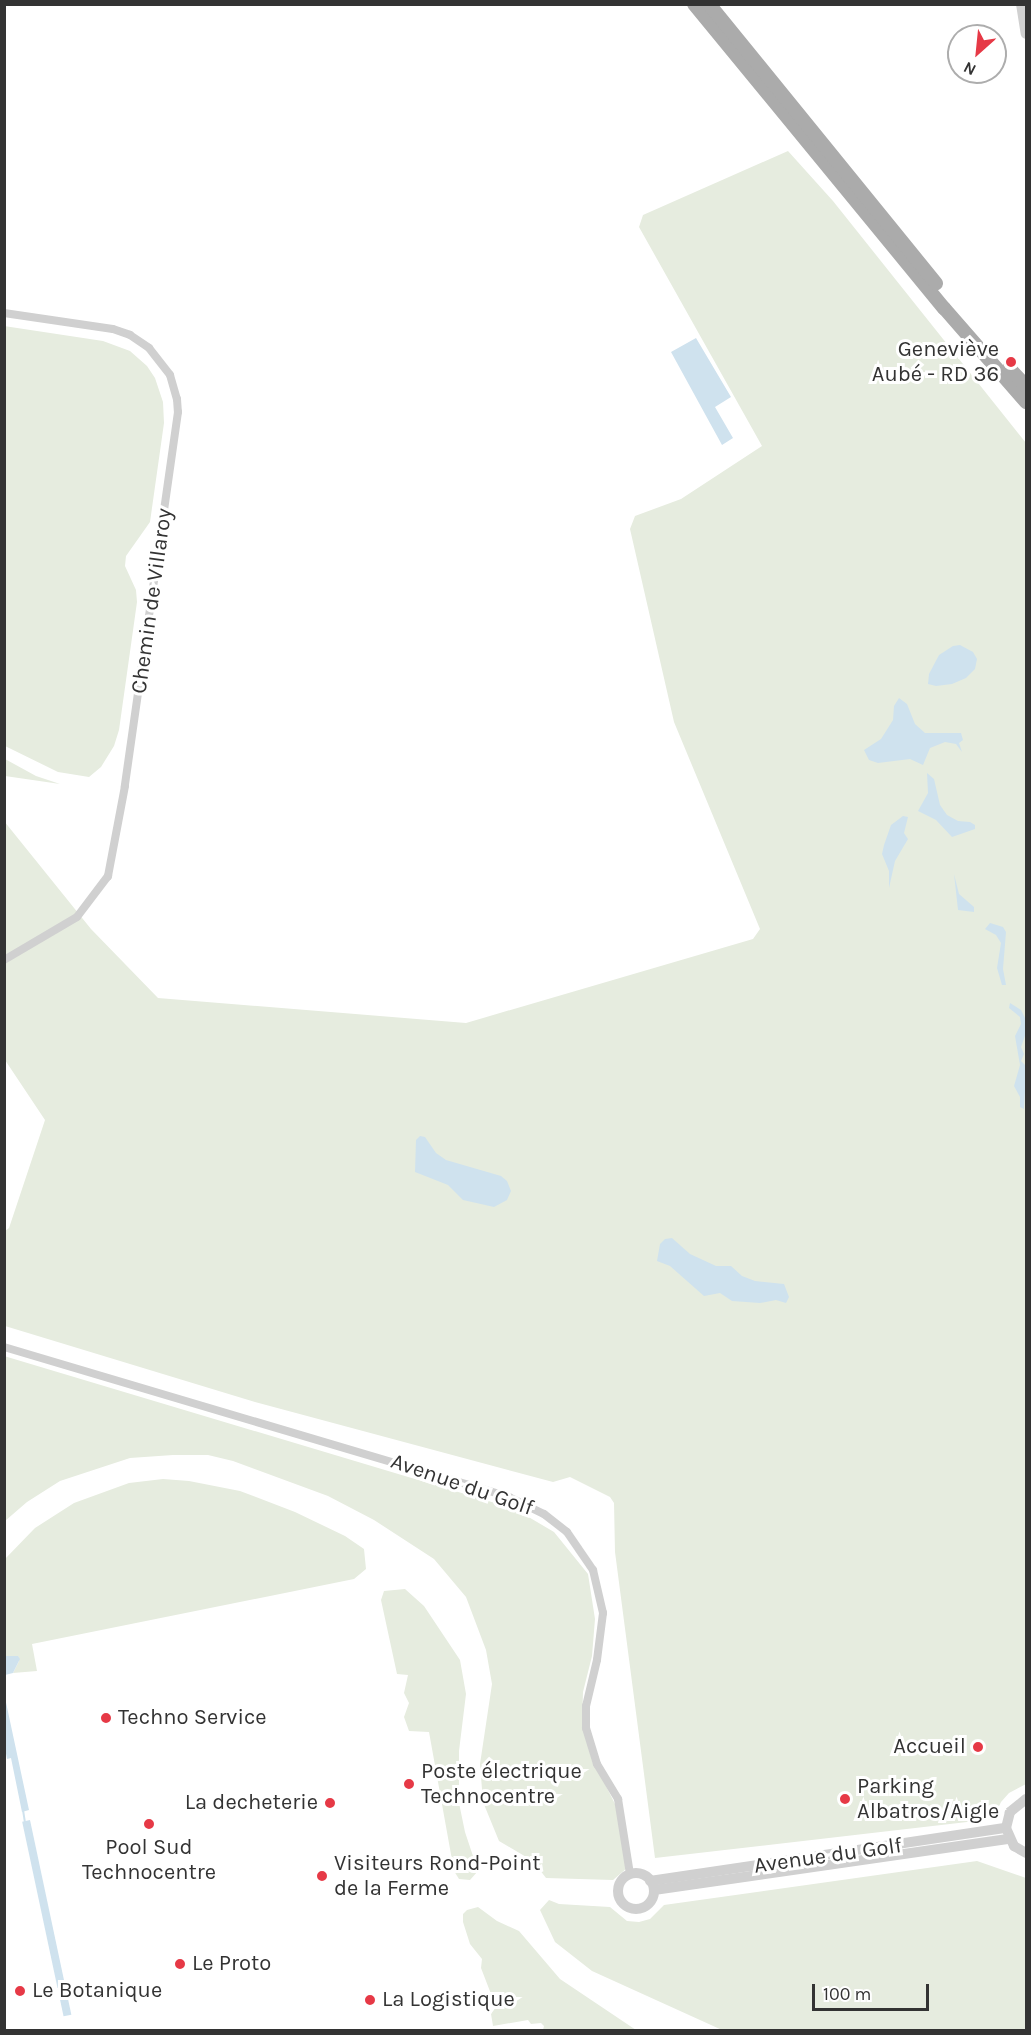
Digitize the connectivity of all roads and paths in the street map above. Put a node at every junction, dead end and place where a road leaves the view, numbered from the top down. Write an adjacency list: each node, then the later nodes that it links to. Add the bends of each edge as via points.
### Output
1 (694, 4): 7 (main road)
2 (709, 4): 6 (main road, via 954,305)
3 (1021, 4): 4 (street)
4 (1026, 34)
5 (4, 313): 8 (street, Chemin de Villaroy, via 113,328 130,335 157,356 170,375 177,399 177,426 115,852 108,876 77,917)
6 (1026, 386)
7 (1026, 402)
8 (4, 960)
9 (4, 1347): 13 (street, Avenue du Golf, via 509,1497 544,1514 567,1532 593,1570 603,1613 586,1706 586,1728 597,1764 618,1799)
10 (1026, 1799): 11 (street, via 1010,1812)
11 (1008, 1834): 12 (street, via 1014,1846); 14 (street, Avenue du Golf)
12 (1026, 1853)
13 (630, 1874): 14 (street, Avenue du Golf, via 645,1876); 14 (street, Avenue du Golf, via 619,1887 625,1904 642,1908 650,1902)
14 (652, 1885)

